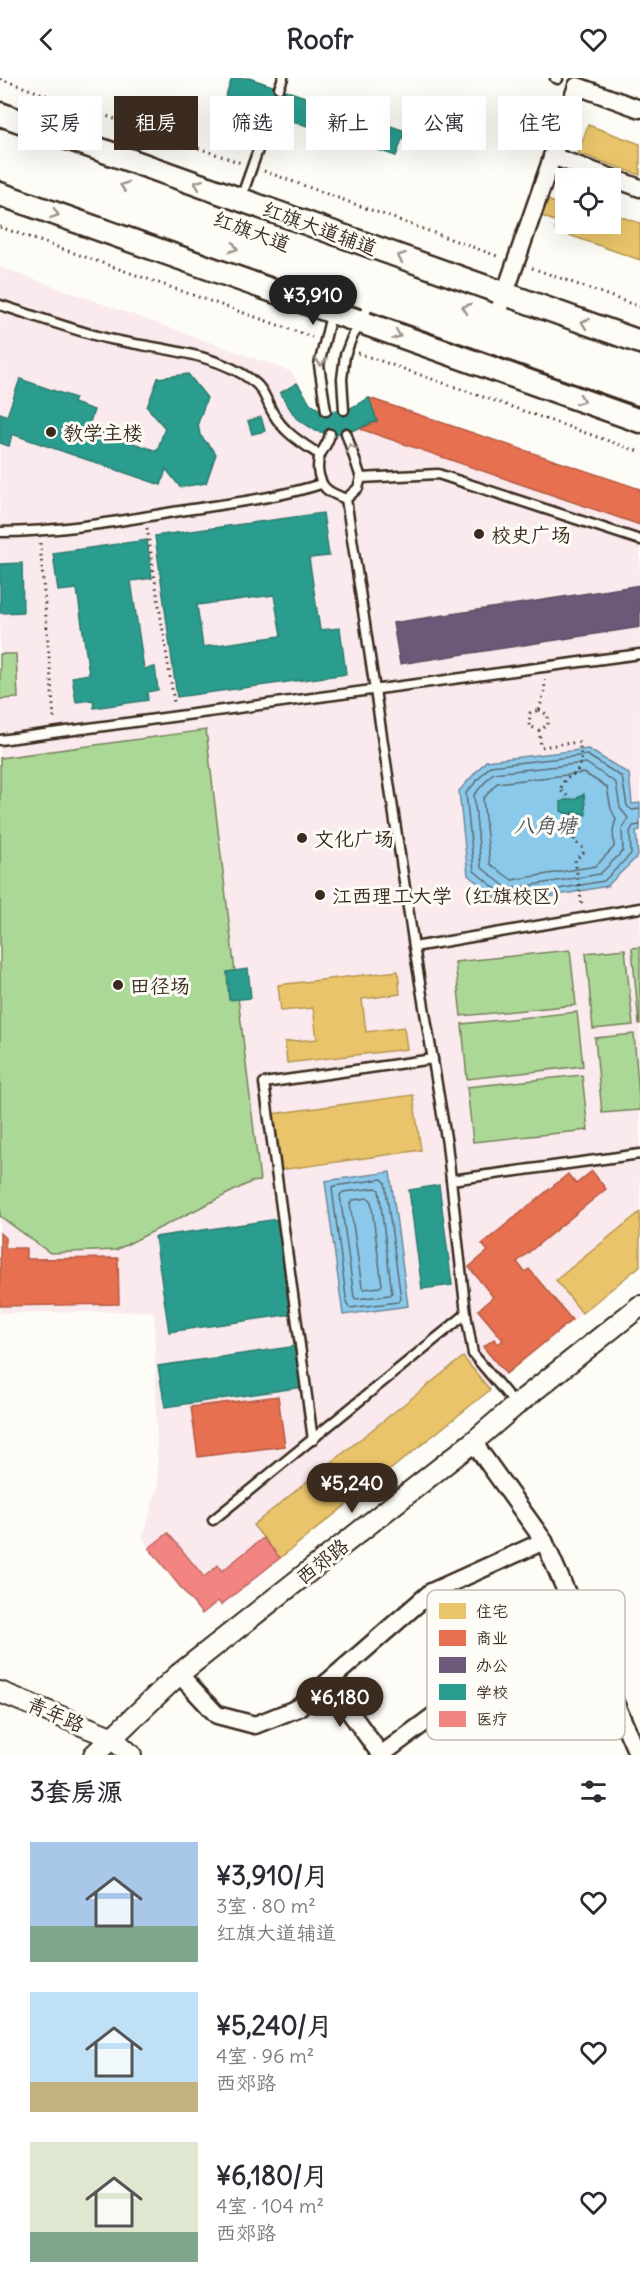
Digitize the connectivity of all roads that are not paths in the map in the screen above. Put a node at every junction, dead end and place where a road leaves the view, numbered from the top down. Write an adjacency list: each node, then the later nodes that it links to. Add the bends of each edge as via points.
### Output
1 (283, 78): 2 (lane)
2 (279, 88)
3 (640, 109): 7 (street, via 577,86)
4 (0, 114): 11 (main road, 红旗大道辅道, one-way to 4)
5 (0, 142): 11 (main road, 红旗大道, one-way to 5)
6 (258, 150): 11 (lane)
7 (552, 156): 9 (street); 14 (street)
8 (0, 166): 12 (main road, 红旗大道, one-way to 12)
9 (640, 188)
10 (0, 194): 16 (main road, one-way to 16)
11 (237, 212): 12 (main road, 红旗大道); 14 (main road, 红旗大道辅道, one-way to 11)
12 (346, 276): 13 (main road, 红旗大道); 16 (lane)
13 (376, 287): 17 (main road, 红旗大道, one-way to 13); 18 (lane); 21 (main road, 红旗大道)
14 (504, 294): 17 (street); 19 (main road, 红旗大道辅道, one-way to 14)
15 (0, 305): 27 (lane, via 106,338 213,361 235,371 255,382 294,439)
16 (332, 311): 18 (main road); 23 (lane, one-way to 23, via 319,365)
17 (496, 319): 20 (main road, 红旗大道)
18 (362, 322): 22 (lane, via 345,355); 24 (main road, one-way to 24)
19 (640, 342)
20 (640, 370)
21 (640, 392)
22 (344, 410)
23 (326, 411)
24 (640, 421)
25 (346, 433): 28 (lane, one-way to 25)
26 (330, 434): 27 (lane)
27 (320, 456): 29 (lane)
28 (361, 478): 30 (lane, via 358,488); 32 (lane, via 438,474)
29 (321, 484): 30 (lane); 31 (lane, via 145,517 39,532)
30 (346, 499): 34 (lane)
31 (0, 532)
32 (640, 540)
33 (640, 654): 34 (lane)
34 (374, 691): 35 (lane); 37 (lane)
35 (0, 740)
36 (640, 908): 37 (lane)
37 (414, 946): 38 (lane)
38 (433, 1059): 40 (lane); 44 (lane, via 264,1083)
39 (640, 1154): 40 (lane)
40 (452, 1180): 42 (lane)
41 (640, 1306): 43 (street, 西郊路)
42 (466, 1314): 43 (lane, via 473,1354); 44 (lane)
43 (516, 1405): 45 (street, 西郊路)
44 (313, 1440): 46 (lane)
45 (473, 1442): 47 (street); 51 (street, 西郊路)
46 (213, 1520)
47 (544, 1541): 48 (street); 49 (street)
48 (434, 1590)
49 (566, 1590)
50 (427, 1595): 52 (street)
51 (179, 1674): 52 (street, via 217,1715 255,1725 298,1708); 56 (street, 西郊路)
52 (328, 1682): 59 (street)
53 (0, 1692): 56 (street, 青年路)
54 (427, 1721): 59 (street)
55 (625, 1725): 60 (street)
56 (111, 1737): 57 (street, 西郊路); 58 (street, 青年路)
57 (94, 1755)
58 (131, 1755)
59 (381, 1755)
60 (638, 1755)

